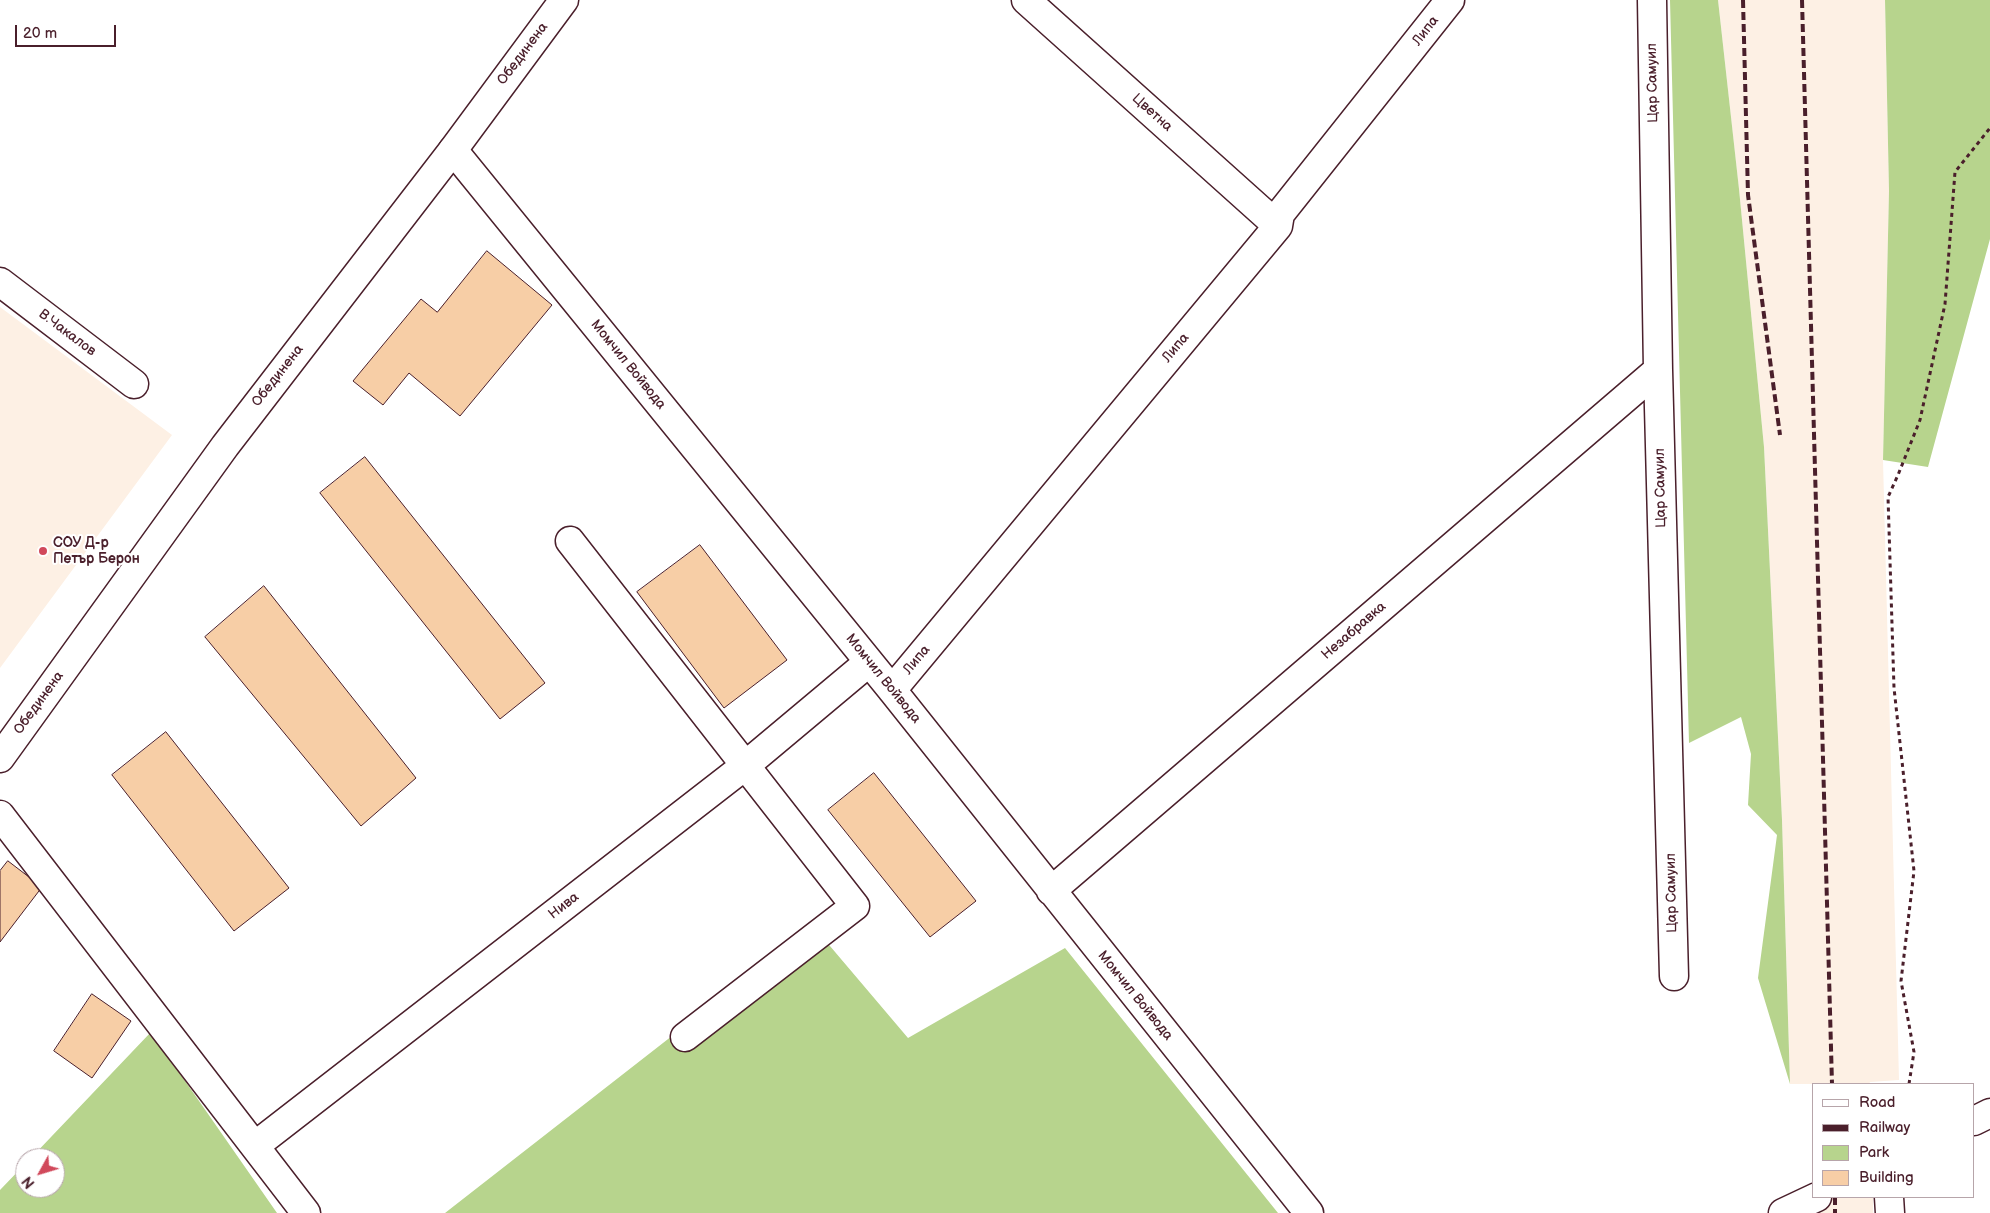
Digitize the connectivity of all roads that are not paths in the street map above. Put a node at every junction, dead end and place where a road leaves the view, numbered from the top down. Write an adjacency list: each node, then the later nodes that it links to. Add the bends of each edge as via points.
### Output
1 (564, 0): 5 (street, Обединена)
2 (1026, 0): 6 (street, Цветна)
3 (1450, 0): 6 (street, Липа, via 1280,214)
4 (1652, 0): 8 (street, Цар Самуил)
5 (452, 150): 11 (street, Момчил Войвода); 13 (street, Обединена, via 225,446)
6 (1278, 226): 12 (street, Липа)
7 (0, 282): 9 (street, В.Чакалов)
8 (1658, 370): 16 (street, Незабравка); 17 (street, Цар Самуил)
9 (134, 384)
10 (570, 541): 14 (street)
11 (869, 662): 12 (street, Момчил Войвода); 14 (street, Нива)
12 (892, 690): 16 (street, Момчил Войвода)
13 (0, 758)
14 (746, 765): 18 (street, via 855,906); 21 (street, Нива)
15 (0, 815): 21 (street)
16 (1050, 891): 25 (street, Момчил Войвода)
17 (1674, 976)
18 (685, 1037)
19 (1990, 1113): 20 (street)
20 (1975, 1120)
21 (256, 1145): 24 (street)
22 (1815, 1198): 26 (street)
23 (1889, 1198): 27 (street)
24 (306, 1213)
25 (1308, 1213)
26 (1783, 1213)
27 (1890, 1213)

